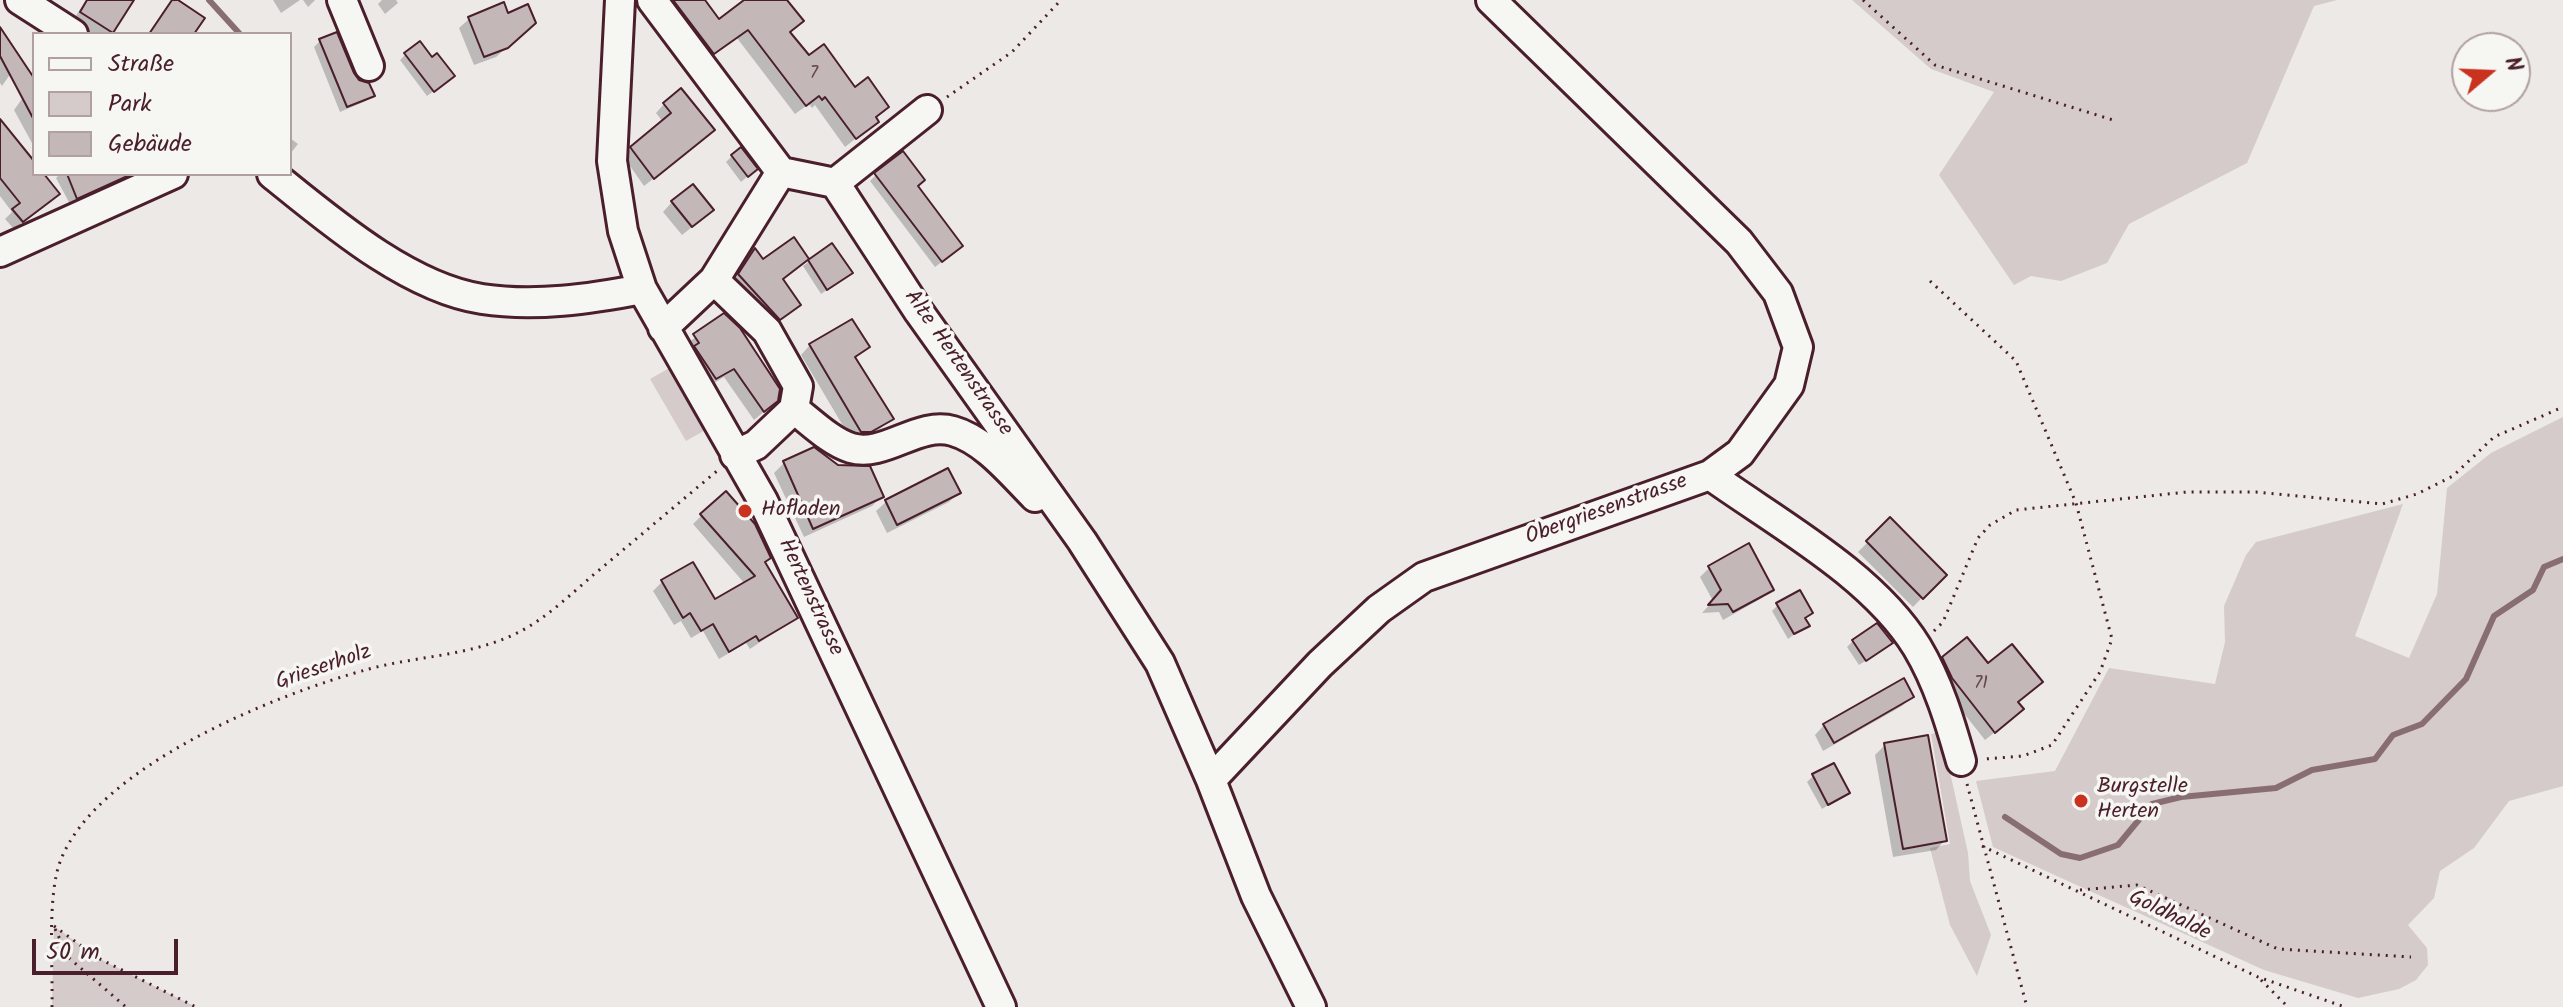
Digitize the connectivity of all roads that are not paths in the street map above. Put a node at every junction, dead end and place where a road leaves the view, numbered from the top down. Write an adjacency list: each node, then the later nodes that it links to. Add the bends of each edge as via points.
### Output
1 (20, 0): 6 (street)
2 (342, 0): 7 (street)
3 (620, 0): 15 (street, Hertenstrasse, via 612,161 623,231)
4 (652, 0): 9 (street)
5 (1491, 0): 19 (street, Obergriesenstrasse, via 1739,242 1778,293 1798,347 1789,385 1740,453)
6 (70, 32)
7 (369, 66)
8 (927, 110): 12 (street)
9 (781, 172): 12 (street); 14 (street)
10 (169, 176): 13 (street)
11 (275, 176): 15 (street, via 341,229 442,287 481,299 542,302)
12 (835, 183): 20 (street, Alte Hertenstrasse, via 919,312)
13 (0, 252)
14 (714, 280): 16 (street); 17 (street, via 767,331 798,386)
15 (642, 289): 16 (street, Hertenstrasse)
16 (663, 328): 18 (street, Hertenstrasse)
17 (794, 409): 18 (street, via 756,445); 20 (street, via 852,448 937,429 965,436)
18 (735, 455): 23 (street, Hertenstrasse, via 788,554)
19 (1710, 475): 21 (street, via 1852,577 1890,611 1917,647 1946,708); 22 (street, Obergriesenstrasse, via 1424,577 1379,609 1320,664)
20 (1082, 541): 22 (street, Alte Hertenstrasse, via 1160,663)
21 (1961, 761)
22 (1211, 780): 24 (street, via 1256,896)
23 (1001, 1007)
24 (1311, 1007)

